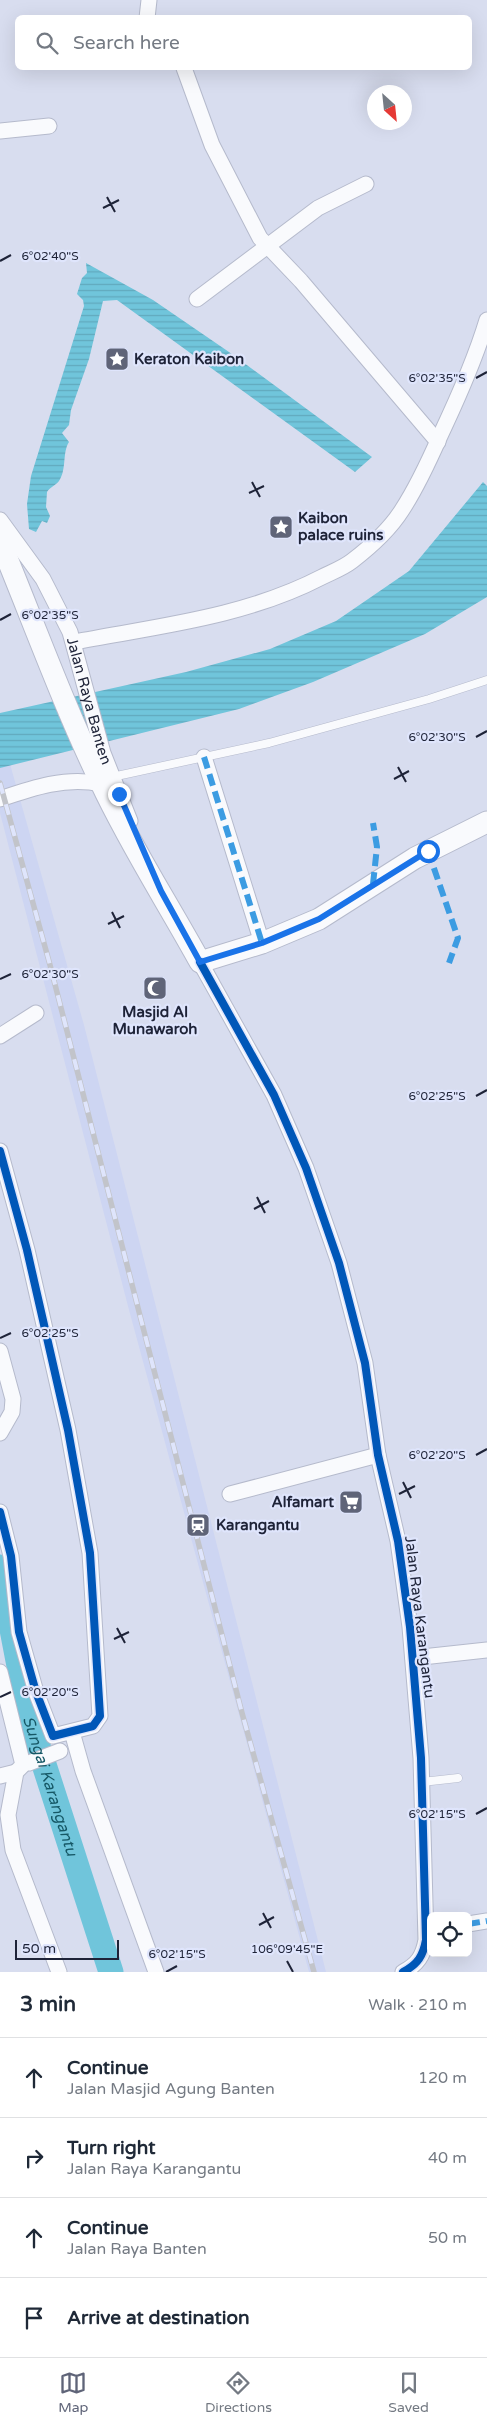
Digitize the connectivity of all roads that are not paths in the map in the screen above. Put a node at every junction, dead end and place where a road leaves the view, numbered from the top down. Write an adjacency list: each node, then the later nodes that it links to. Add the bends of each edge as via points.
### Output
1 (149, 0): 2 (street)
2 (147, 15)
3 (185, 70): 7 (street, via 212,146 256,232)
4 (48, 126): 5 (street)
5 (0, 131)
6 (366, 184): 7 (street, via 318,208)
7 (268, 245): 8 (street); 10 (street)
8 (197, 300)
9 (487, 320): 10 (street, via 479,348)
10 (438, 442): 13 (street, via 402,512 350,562 290,592 237,610)
11 (0, 520): 13 (street, Jalan Raya Banten, via 43,579)
12 (0, 541): 14 (main road, Jalan Raya Banten)
13 (74, 642): 16 (street, Jalan Raya Banten)
14 (55, 675): 16 (main road, Jalan Raya Karangantu)
15 (487, 680): 17 (lane, via 270,743)
16 (96, 755): 18 (main road, Jalan Raya Karangantu)
17 (204, 757): 18 (lane); 21 (street)
18 (107, 781): 19 (street, via 67,780); 22 (main road, Jalan Raya Karangantu, via 126,834)
19 (0, 799)
20 (487, 822): 21 (main road, via 415,858 319,919)
21 (262, 943): 22 (main road)
22 (200, 962): 28 (street, Jalan Raya Karangantu, via 274,1095 321,1209 365,1363)
23 (36, 1014): 24 (street)
24 (0, 1036)
25 (0, 1151): 34 (street, via 27,1250 68,1430 90,1553 100,1716 93,1726)
26 (0, 1351): 27 (street, via 14,1399 12,1412)
27 (0, 1433)
28 (378, 1455): 29 (street); 32 (street, Jalan Raya Karangantu, via 398,1541)
29 (230, 1494)
30 (0, 1512): 34 (street, via 11,1556 16,1618 36,1692 52,1736)
31 (487, 1650): 32 (street)
32 (413, 1658): 40 (street, Jalan Raya Karangantu)
33 (0, 1672): 37 (street, via 23,1766)
34 (72, 1732): 46 (street, via 83,1771)
35 (60, 1751): 36 (street)
36 (29, 1763)
37 (16, 1772): 38 (street); 45 (street, via 8,1815 13,1850)
38 (0, 1776)
39 (458, 1778): 40 (lane)
40 (422, 1782): 41 (street, Jalan Raya Karangantu)
41 (427, 1912)
42 (487, 1921): 43 (street)
43 (472, 1923)
44 (427, 1934): 47 (street, Jalan Raya Karangantu, via 423,1955 414,1966)
45 (59, 1972)
46 (156, 1972)
47 (403, 1972)

